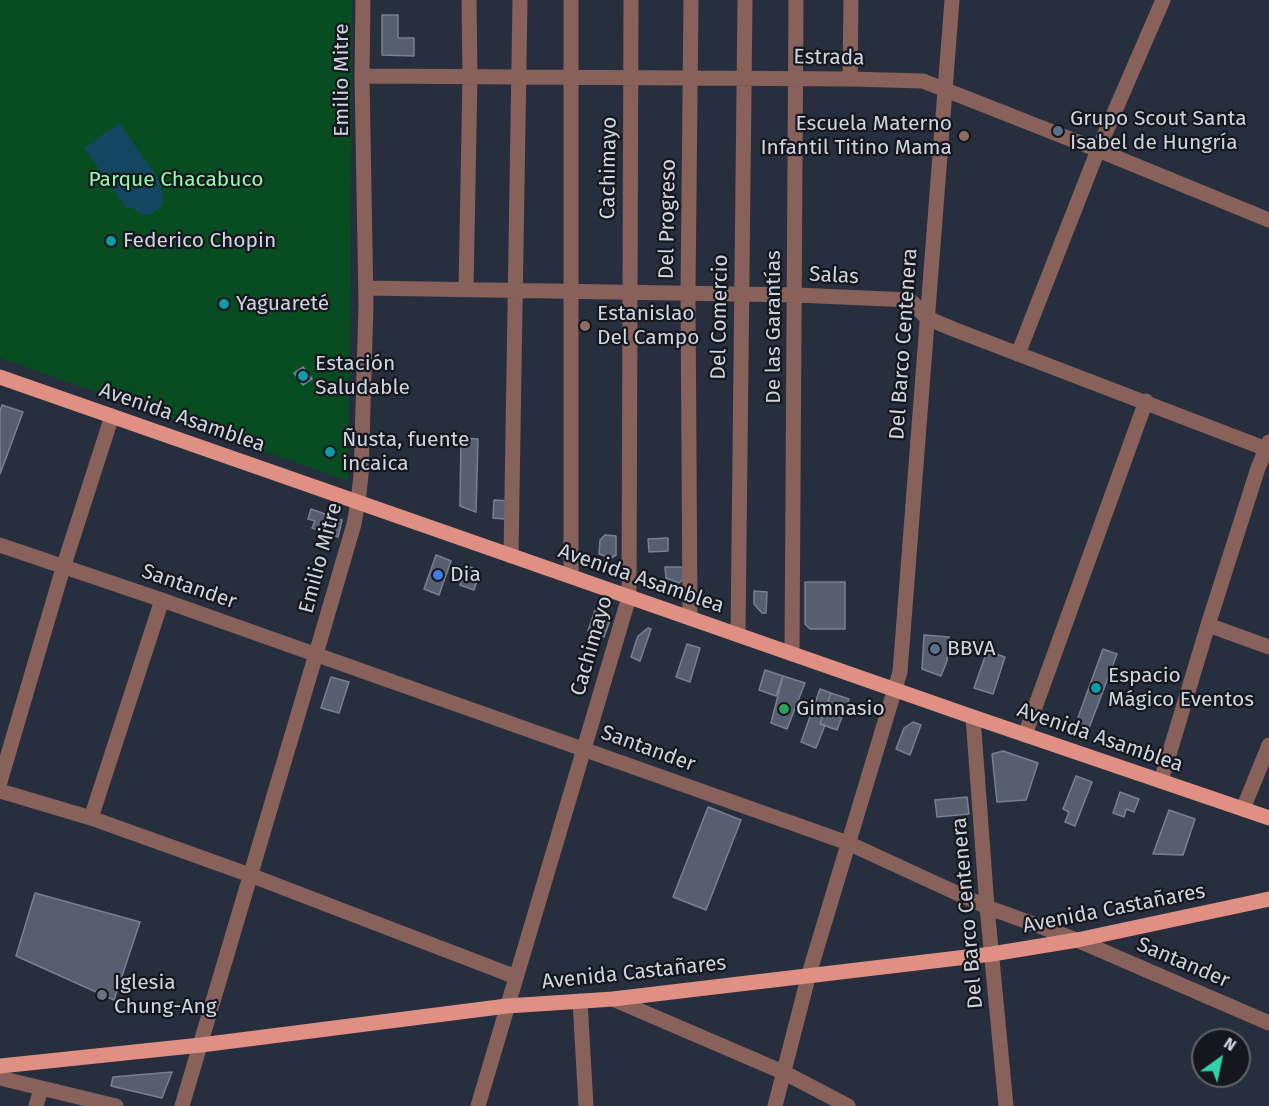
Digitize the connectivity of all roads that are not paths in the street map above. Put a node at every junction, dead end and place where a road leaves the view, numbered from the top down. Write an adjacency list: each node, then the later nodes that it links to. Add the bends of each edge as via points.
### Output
1 (363, 0): 12 (street, Emilio Mitre)
2 (469, 0): 13 (street)
3 (520, 0): 14 (street)
4 (571, 0): 15 (street)
5 (631, 0): 16 (street, Cachimayo)
6 (691, 0): 17 (street, Del Progreso)
7 (745, 0): 18 (street, Del Comercio)
8 (796, 0): 19 (street, De las Garantías)
9 (851, 0): 20 (street)
10 (952, 0): 21 (street, Del Barco Centenera)
11 (1163, 0): 22 (street)
12 (362, 76): 13 (street, Estrada); 24 (street, Emilio Mitre)
13 (470, 76): 14 (street, Estrada); 25 (street)
14 (519, 77): 15 (street, Estrada); 26 (street)
15 (571, 77): 16 (street, Estrada); 27 (street)
16 (631, 78): 17 (street, Estrada); 28 (street, Cachimayo)
17 (691, 78): 18 (street, Estrada); 29 (street, Del Progreso)
18 (745, 78): 19 (street, Estrada); 30 (street, Del Comercio)
19 (796, 79): 20 (street, Estrada); 31 (street, De las Garantías)
20 (850, 79): 21 (street, Estrada, via 923,81)
21 (945, 88): 22 (street, Estrada); 32 (street, Del Barco Centenera)
22 (1098, 150): 23 (street, Estrada); 33 (street)
23 (1269, 220)
24 (366, 288): 25 (street, Salas); 38 (street, Emilio Mitre)
25 (466, 289): 26 (street, Salas)
26 (515, 290): 27 (street, Salas); 40 (street)
27 (570, 291): 28 (street, Salas); 42 (street)
28 (629, 292): 29 (street, Salas); 43 (street, Cachimayo)
29 (688, 293): 30 (street, Salas); 45 (street, Del Progreso)
30 (741, 294): 31 (street, Salas); 47 (street, Del Comercio)
31 (796, 295): 32 (street, Salas, via 910,300); 50 (street, De las Garantías)
32 (927, 318): 33 (street, Salas); 51 (street, Del Barco Centenera, via 903,656)
33 (1018, 354): 35 (street, Salas)
34 (0, 377): 36 (main road, Avenida Asamblea)
35 (1146, 401): 37 (street, Salas); 53 (street)
36 (112, 416): 38 (main road, Avenida Asamblea); 41 (street)
37 (1268, 447): 46 (street)
38 (358, 502): 40 (main road, Avenida Asamblea); 49 (street, Emilio Mitre)
39 (0, 545): 41 (street, Santander)
40 (511, 556): 42 (main road, Avenida Asamblea)
41 (63, 568): 44 (street, Santander); 57 (street)
42 (571, 576): 43 (main road, Avenida Asamblea)
43 (629, 597): 45 (main road, Avenida Asamblea); 55 (street, Cachimayo)
44 (162, 600): 49 (street, Santander); 60 (street)
45 (690, 618): 47 (main road, Avenida Asamblea)
46 (1208, 625): 48 (street); 56 (street)
47 (738, 635): 50 (main road, Avenida Asamblea)
48 (1269, 647)
49 (316, 654): 55 (street, Santander); 63 (street, Emilio Mitre)
50 (792, 654): 51 (main road, Avenida Asamblea)
51 (895, 690): 52 (main road, Avenida Asamblea); 62 (street, Del Barco Centenera)
52 (973, 717): 53 (main road, Avenida Asamblea); 65 (street, Del Barco Centenera)
53 (1025, 735): 56 (main road, Avenida Asamblea)
54 (1269, 745): 59 (street)
55 (584, 749): 62 (street, Santander); 69 (street, Cachimayo)
56 (1161, 781): 59 (main road, Avenida Asamblea)
57 (0, 782)
58 (0, 791): 60 (street)
59 (1243, 809): 61 (main road, Avenida Asamblea)
60 (91, 818): 63 (street)
61 (1269, 818)
62 (848, 843): 65 (street, Santander); 68 (street, Del Barco Centenera)
63 (250, 875): 69 (street); 74 (street, Emilio Mitre)
64 (1269, 899): 66 (main road, Avenida Castañares)
65 (987, 907): 66 (street, Santander); 67 (street, Del Barco Centenera)
66 (1077, 940): 67 (main road, Avenida Castañares); 73 (street, Santander)
67 (992, 954): 68 (main road, Avenida Castañares); 86 (street, Del Barco Centenera)
68 (809, 974): 70 (main road, Avenida Castañares); 76 (street, Del Barco Centenera)
69 (516, 977): 72 (street, Cachimayo)
70 (613, 999): 71 (main road, Avenida Castañares); 76 (street)
71 (580, 1001): 72 (main road, Avenida Castañares); 83 (street)
72 (507, 1006): 74 (main road, Avenida Castañares); 82 (street, Cachimayo)
73 (1269, 1023)
74 (201, 1045): 75 (main road, Avenida Castañares); 81 (street, Emilio Mitre)
75 (0, 1066)
76 (785, 1073): 84 (street, Del Barco Centenera); 85 (street)
77 (0, 1078): 78 (street)
78 (41, 1089): 79 (street); 80 (street)
79 (36, 1106)
80 (116, 1106)
81 (182, 1106)
82 (478, 1106)
83 (586, 1106)
84 (775, 1106)
85 (848, 1106)
86 (1006, 1106)

